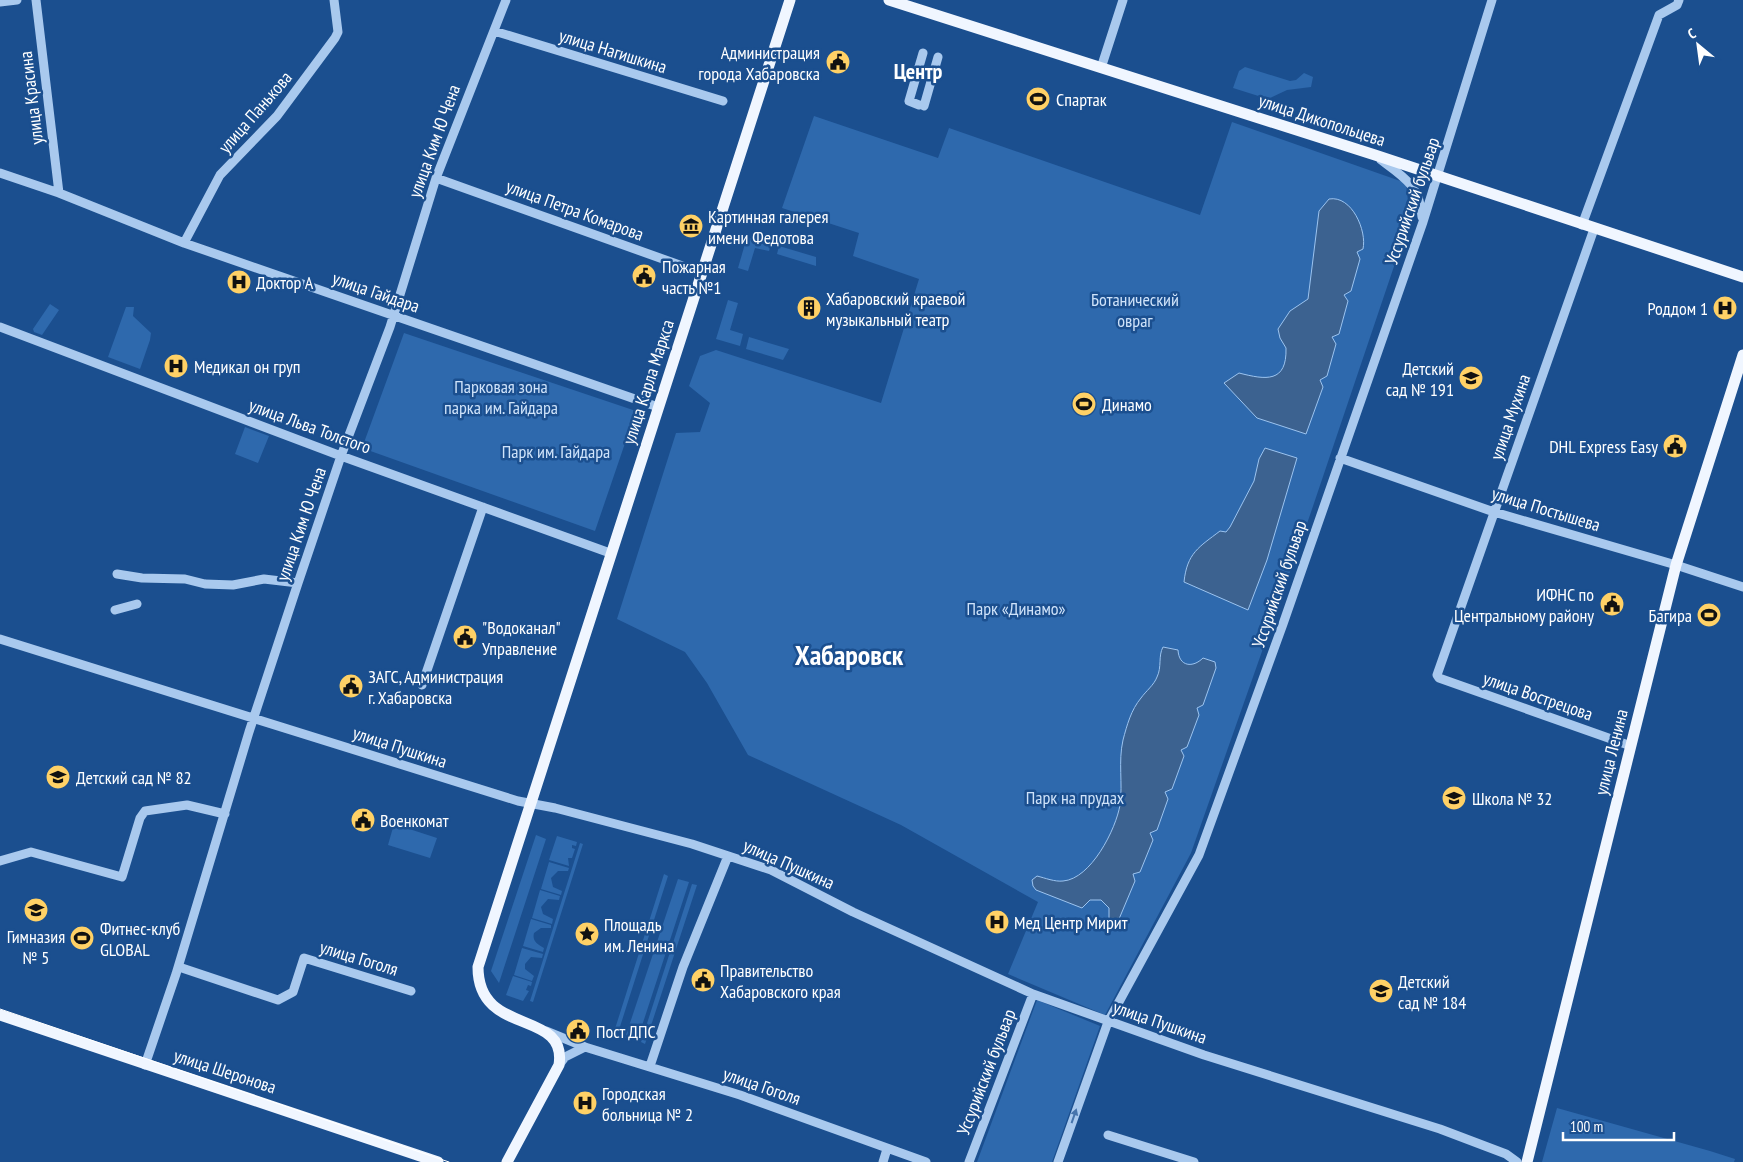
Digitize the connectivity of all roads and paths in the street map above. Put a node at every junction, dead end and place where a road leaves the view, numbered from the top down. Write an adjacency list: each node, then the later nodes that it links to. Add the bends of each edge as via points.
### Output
1 (17, 0): 10 (street)
2 (36, 0): 22 (street, улица Красина)
3 (334, 0): 26 (street, улица Панькова, via 338,32 335,38 277,116 220,175)
4 (506, 0): 11 (street, улица Ким Ю Чена)
5 (790, 0): 27 (main road, улица Карла Маркса)
6 (888, 0): 14 (main road, улица Дикопольцева)
7 (1123, 0): 14 (street)
8 (1492, 0): 20 (street, Уссурийский бульвар)
9 (1679, 0): 24 (street, via 1677,5 1659,15)
10 (0, 2)
11 (494, 31): 17 (street, улица Нагишкина); 21 (street, улица Ким Ю Чена)
12 (923, 53): 15 (street)
13 (938, 58): 16 (street)
14 (1101, 68): 18 (main road, улица Дикопольцева)
15 (917, 74): 16 (street); 16 (street, via 909,102 921,106)
16 (932, 79)
17 (723, 101)
18 (1375, 155): 20 (main road, улица Дикопольцева); 23 (street, via 1412,186 1421,202)
19 (0, 173): 22 (street, улица Гайдара)
20 (1438, 176): 23 (street, Уссурийский бульвар); 24 (main road, улица Дикопольцева)
21 (436, 178): 27 (street, улица Петра Комарова); 29 (street, улица Ким Ю Чена)
22 (59, 193): 26 (street, улица Гайдара)
23 (1423, 222): 34 (street, Уссурийский бульвар)
24 (1582, 225): 25 (main road, улица Дикопольцева)
25 (1594, 228): 28 (main road, улица Дикопольцева); 36 (street, улица Мухина)
26 (184, 243): 29 (street, улица Гайдара)
27 (702, 273): 32 (main road, улица Карла Маркса)
28 (1743, 277)
29 (393, 316): 32 (street, улица Гайдара); 33 (street, улица Ким Ю Чена)
30 (0, 327): 33 (street, улица Льва Толстого)
31 (1743, 355): 38 (main road, улица Ленина)
32 (658, 407): 37 (main road, улица Карла Маркса)
33 (341, 456): 35 (street, улица Льва Толстого); 40 (street, улица Ким Ю Чена)
34 (1340, 458): 36 (street, улица Постышева); 57 (street, Уссурийский бульвар, via 1199,855)
35 (484, 507): 37 (street, улица Льва Толстого); 46 (street)
36 (1494, 512): 38 (street, улица Постышева); 45 (street, улица Мухина)
37 (610, 553): 49 (main road, улица Карла Маркса)
38 (1676, 565): 41 (street, улица Постышева); 48 (main road, улица Ленина)
39 (117, 574): 40 (street, via 233,585 264,579)
40 (298, 583): 47 (street, улица Ким Ю Чена)
41 (1743, 587)
42 (137, 604): 43 (street)
43 (115, 610)
44 (0, 639): 47 (street, улица Пушкина)
45 (1437, 673): 48 (street, улица Вострецова, via 1439,678)
46 (422, 685)
47 (254, 717): 49 (street, улица Пушкина); 50 (street, улица Ким Ю Чена)
48 (1631, 746): 73 (main road, улица Ленина)
49 (532, 803): 51 (street, улица Пушкина); 58 (main road, улица Карла Маркса, via 478,975 483,992 493,1007)
50 (225, 814): 52 (street, via 187,805 145,811 122,877 31,852); 53 (street, улица Ким Ю Чена)
51 (728, 856): 55 (street, улица Пушкина, via 771,870 853,912); 62 (street, via 683,967)
52 (0, 861)
53 (178, 966): 54 (street, улица Гоголя, via 278,1000 293,992 304,958); 60 (street, улица Ким Ю Чена)
54 (412, 991)
55 (1033, 994): 57 (street, улица Пушкина); 69 (street, Уссурийский бульвар)
56 (0, 1015): 60 (main road, улица Шеронова)
57 (1108, 1022): 70 (street, Уссурийский бульвар, one-way to 57); 72 (street, улица Пушкина, via 1440,1129 1506,1154)
58 (544, 1030): 59 (street, улица Гоголя); 61 (main road, via 561,1054)
59 (586, 1047): 61 (street, via 565,1057); 62 (street, улица Гоголя)
60 (145, 1065): 65 (main road, улица Шеронова, via 236,1092)
61 (559, 1065): 66 (main road)
62 (650, 1066): 64 (street, улица Гоголя, via 781,1109)
63 (1108, 1135): 71 (street)
64 (887, 1149): 67 (street); 68 (street, улица Гоголя)
65 (438, 1162)
66 (507, 1162)
67 (883, 1162)
68 (926, 1162)
69 (969, 1162)
70 (1058, 1162)
71 (1194, 1162)
72 (1517, 1162)
73 (1527, 1162)

